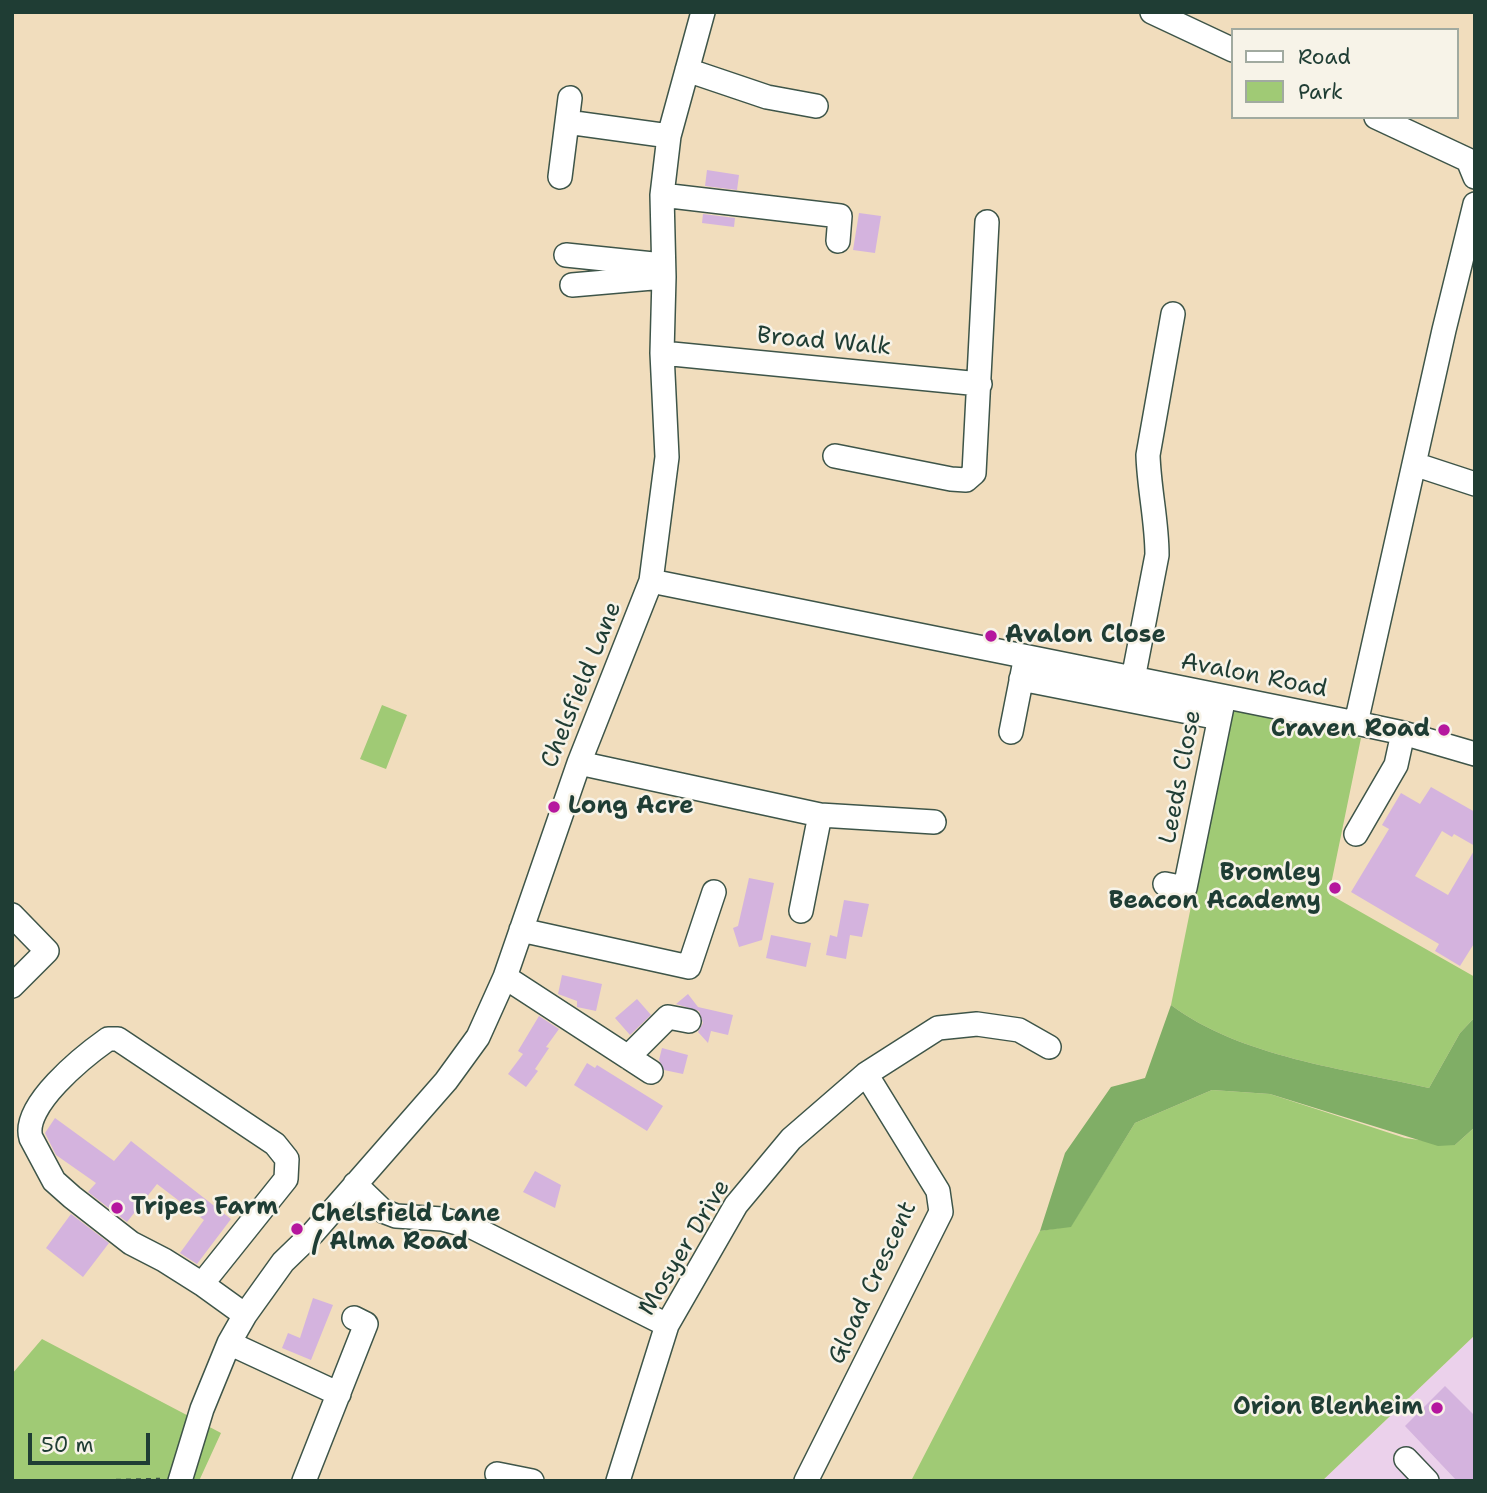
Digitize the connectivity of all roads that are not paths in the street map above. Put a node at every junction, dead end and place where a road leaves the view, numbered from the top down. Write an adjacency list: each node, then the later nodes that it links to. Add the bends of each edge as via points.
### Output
1 (703, 12): 4 (street, Chelsfield Lane)
2 (1152, 12): 3 (street)
3 (1232, 50)
4 (687, 70): 6 (street, via 767,97); 9 (street, Chelsfield Lane)
5 (570, 98): 8 (street)
6 (816, 106)
7 (1380, 119): 11 (street, via 1468,160)
8 (567, 122): 9 (street); 10 (street)
9 (669, 136): 12 (street, Chelsfield Lane)
10 (560, 177)
11 (1475, 177)
12 (662, 195): 15 (street, via 841,216); 17 (street, Chelsfield Lane)
13 (1475, 204): 18 (street)
14 (987, 222): 22 (street)
15 (838, 242)
16 (566, 255): 17 (street)
17 (664, 271): 19 (street); 21 (street, Chelsfield Lane)
18 (1466, 278): 24 (street)
19 (572, 285)
20 (1173, 314): 28 (street, via 1148,455 1157,555)
21 (662, 353): 22 (street, Broad Walk); 26 (street, Chelsfield Lane, via 667,457)
22 (980, 384): 23 (street, via 974,473 966,480)
23 (835, 456)
24 (1414, 464): 25 (street); 31 (street)
25 (1475, 484)
26 (651, 581): 27 (street, Avalon Road); 35 (street, Chelsfield Lane)
27 (1026, 656): 28 (street, Avalon Road); 29 (street)
28 (1133, 678): 30 (street, Avalon Road)
29 (1021, 679): 30 (street); 32 (street)
30 (1222, 707): 31 (street, Avalon Road); 39 (street, Leeds Close, via 1185,888)
31 (1356, 723): 33 (street, Avalon Road)
32 (1011, 732)
33 (1404, 733): 34 (street, Avalon Road); 38 (street, via 1396,765)
34 (1475, 754)
35 (579, 762): 36 (street); 43 (street, Chelsfield Lane)
36 (820, 815): 37 (street); 41 (street)
37 (934, 822)
38 (1356, 834)
39 (1165, 884)
40 (714, 892): 43 (street, via 689,967)
41 (801, 911)
42 (12, 915): 45 (street, via 47,951)
43 (521, 930): 44 (street, Chelsfield Lane)
44 (505, 977): 48 (street); 51 (street, Chelsfield Lane, via 478,1037 446,1081)
45 (12, 986)
46 (689, 1021): 48 (street, via 668,1017)
47 (1049, 1047): 50 (street, Mosyer Drive, via 1005,1028 977,1024 938,1028)
48 (628, 1057): 49 (street)
49 (651, 1072)
50 (866, 1074): 55 (street, Mosyer Drive, via 791,1139 736,1205); 64 (street, Gload Crescent, via 938,1191 941,1212)
51 (355, 1184): 53 (street, Chelsfield Lane, via 283,1262); 55 (street, via 383,1211 472,1227)
52 (202, 1284): 52 (street, via 131,1243 72,1197 54,1181 31,1138 35,1109 108,1039 118,1039 264,1136 287,1159 286,1179); 53 (street)
53 (245, 1315): 56 (street, Chelsfield Lane)
54 (354, 1318): 57 (street, via 366,1324)
55 (667, 1325): 61 (street, Mosyer Drive)
56 (229, 1343): 57 (street); 60 (street, Chelsfield Lane)
57 (339, 1394): 62 (street)
58 (1406, 1459): 65 (street)
59 (497, 1474): 63 (street)
60 (180, 1479)
61 (619, 1480)
62 (304, 1481)
63 (531, 1481)
64 (806, 1481)
65 (1426, 1481)

